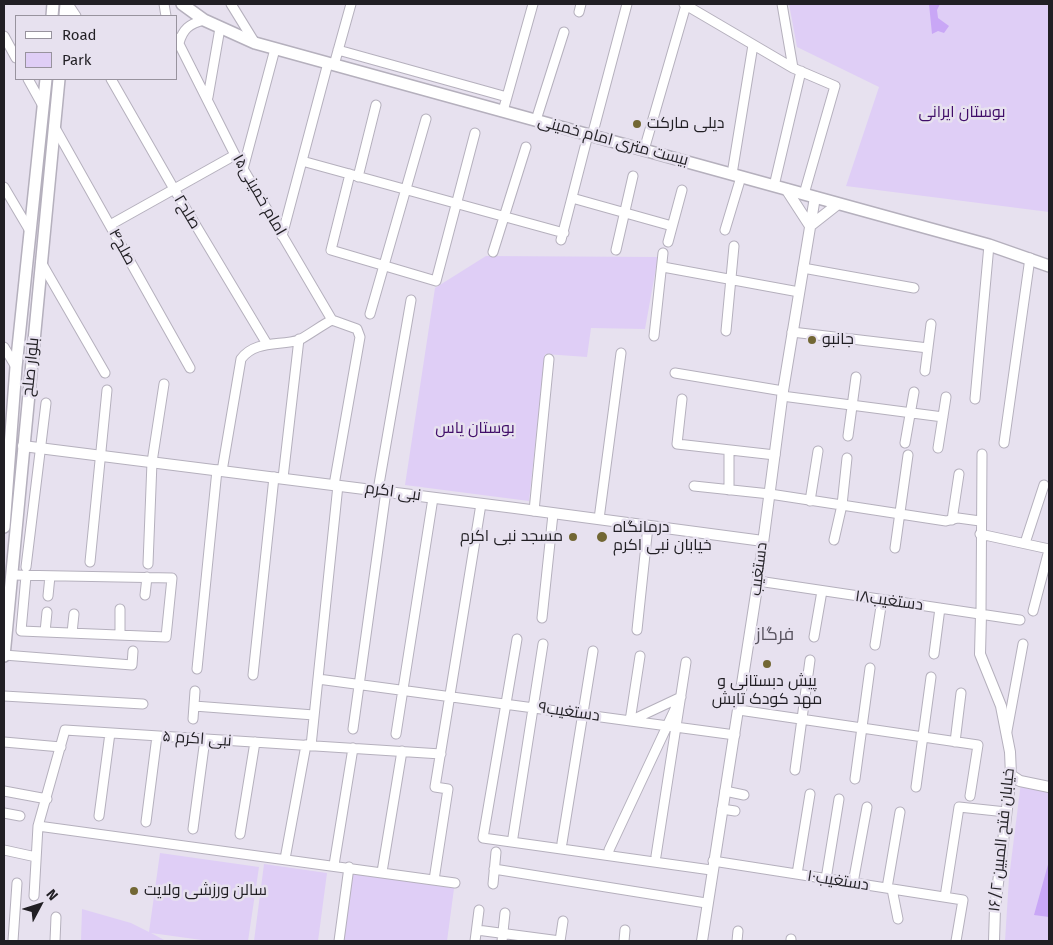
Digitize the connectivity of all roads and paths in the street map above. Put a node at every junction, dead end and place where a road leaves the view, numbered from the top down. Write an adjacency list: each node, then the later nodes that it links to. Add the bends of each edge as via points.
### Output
1 (67, 4): 9 (street)
2 (182, 4): 10 (main road, بیست متری امام خمینی)
3 (231, 4): 15 (street)
4 (351, 4): 18 (street)
5 (532, 4): 27 (street)
6 (627, 4): 36 (street)
7 (685, 4): 16 (street); 38 (street)
8 (782, 4): 21 (street)
9 (75, 15)
10 (204, 20): 11 (main road, بیست متری امام خمینی); 14 (street, via 188,25)
11 (220, 28): 15 (main road, بیست متری امام خمینی); 26 (street)
12 (564, 32): 32 (street)
13 (4, 36): 19 (street)
14 (178, 41): 26 (street, ۱۵امام خمینی)
15 (255, 43): 17 (main road, بیست متری امام خمینی)
16 (753, 45): 21 (street); 44 (street)
17 (275, 49): 20 (main road, بیست متری امام خمینی); 41 (street)
18 (338, 50): 20 (street); 27 (street)
19 (15, 56)
20 (331, 64): 30 (main road, بیست متری امام خمینی); 40 (street)
21 (797, 70): 45 (street); 51 (street, via 835,86)
22 (29, 80): 29 (street)
23 (46, 80): 29 (main road, بلوار صلح)
24 (59, 80): 34 (main road, بلوار صلح)
25 (112, 80): 47 (street, صلح۲)
26 (208, 97): 39 (street, ۱۵امام خمینی)
27 (507, 97): 30 (street)
28 (376, 105): 42 (street)
29 (43, 106): 33 (main road, بلوار صلح)
30 (503, 111): 32 (main road, بیست متری امام خمینی)
31 (426, 119): 49 (street)
32 (536, 120): 36 (main road, بیست متری امام خمینی)
33 (41, 125): 34 (main road); 62 (main road, بلوار صلح)
34 (54, 126): 58 (street, صلح۴); 71 (main road, بلوار صلح)
35 (475, 133): 54 (street)
36 (590, 135): 38 (main road, بیست متری امام خمینی); 53 (street)
37 (526, 147): 57 (street)
38 (644, 150): 44 (main road, بیست متری امام خمینی)
39 (235, 155): 41 (street, ۱۵امام خمینی); 47 (street)
40 (302, 161): 42 (street); 63 (street)
41 (244, 169): 63 (street, ۱۵امام خمینی)
42 (354, 176): 49 (street); 72 (street, via 331,250)
43 (633, 176): 56 (street)
44 (736, 176): 45 (main road, بیست متری امام خمینی); 61 (street)
45 (774, 186): 48 (main road, بیست متری امام خمینی)
46 (4, 187): 62 (street)
47 (174, 189): 58 (street); 87 (street, صلح۲)
48 (786, 189): 51 (main road, بیست متری امام خمینی); 60 (street)
49 (405, 190): 54 (street); 72 (street)
50 (682, 190): 59 (street)
51 (804, 194): 52 (main road, بیست متری امام خمینی)
52 (815, 197): 55 (main road, بیست متری امام خمینی); 60 (street, دستغیب)
53 (572, 198): 56 (street); 57 (street, via 563,237)
54 (455, 203): 57 (street); 72 (street, via 436,281)
55 (838, 204): 60 (street); 65 (main road, بیست متری امام خمینی)
56 (624, 212): 59 (street); 67 (street)
57 (505, 217): 68 (street)
58 (110, 225): 93 (street, صلح۴)
59 (672, 226): 64 (street)
60 (810, 226): 75 (street, دستغیب)
61 (725, 230)
62 (30, 231): 92 (main road, بلوار صلح)
63 (282, 236): 81 (street, ۱۵امام خمینی)
64 (668, 242)
65 (989, 245): 70 (main road, بیست متری امام خمینی); 104 (street)
66 (734, 246): 76 (street)
67 (616, 250)
68 (494, 252)
69 (663, 253): 74 (street)
70 (1030, 258): 73 (main road, بیست متری امام خمینی); 111 (street)
71 (41, 262): 95 (street); 113 (main road, بلوار صلح)
72 (384, 264): 80 (street)
73 (1049, 266)
74 (663, 267): 76 (street); 85 (street)
75 (803, 268): 77 (street); 78 (street, دستغیب)
76 (732, 280): 78 (street); 83 (street)
77 (914, 288)
78 (799, 292): 84 (street, دستغیب)
79 (411, 300): 131 (street)
80 (370, 314)
81 (332, 320): 86 (street); 127 (street, via 357,330 360,337)
82 (931, 324): 89 (street)
83 (726, 331)
84 (792, 332): 89 (street); 101 (street, دستغیب)
85 (654, 336)
86 (299, 340): 87 (street); 126 (street)
87 (267, 344): 124 (street, via 241,359)
88 (4, 346): 92 (street)
89 (928, 348): 94 (street)
90 (621, 353): 140 (street)
91 (549, 359): 137 (street)
92 (16, 367): 112 (main road, بلوار صلح)
93 (190, 368)
94 (925, 371)
95 (105, 373)
96 (675, 373): 101 (street)
97 (856, 377): 106 (street)
98 (164, 384): 123 (street)
99 (107, 390): 121 (street)
100 (914, 392): 107 (street)
101 (782, 393): 106 (street); 119 (street, دستغیب)
102 (946, 397): 108 (street)
103 (682, 399): 116 (street, via 677,444)
104 (975, 399)
105 (46, 404): 115 (street)
106 (852, 405): 107 (street); 109 (street)
107 (910, 413): 108 (street); 110 (street)
108 (943, 418): 114 (street)
109 (848, 436)
110 (905, 442)
111 (1004, 443)
112 (7, 444): 143 (main road, بلوار صلح)
113 (23, 446): 115 (street, نبی اکرم); 154 (main road, بلوار صلح)
114 (938, 448)
115 (41, 449): 121 (street, نبی اکرم); 153 (street)
116 (730, 450): 119 (street); 130 (street)
117 (818, 451): 134 (street)
118 (982, 454): 142 (street, خیابان فتح المبین ۱۶/۲)
119 (774, 455): 132 (street, دستغیب)
120 (908, 455): 138 (street)
121 (99, 456): 123 (street, نبی اکرم); 151 (street)
122 (846, 458): 136 (street)
123 (152, 462): 124 (street, نبی اکرم); 152 (street)
124 (220, 470): 126 (street, نبی اکرم); 186 (street)
125 (960, 474): 141 (street)
126 (279, 478): 127 (street, نبی اکرم); 188 (street)
127 (336, 485): 131 (street, نبی اکرم); 190 (street)
128 (1044, 485): 148 (street)
129 (694, 486): 130 (street)
130 (729, 490): 132 (street)
131 (382, 491): 133 (street, نبی اکرم); 191 (street)
132 (770, 494): 134 (street); 147 (street, دستغیب)
133 (432, 498): 135 (street, نبی اکرم); 192 (street)
134 (810, 501): 136 (street)
135 (481, 504): 137 (street, نبی اکرم); 196 (street)
136 (842, 505): 138 (street); 146 (street)
137 (534, 511): 139 (street, نبی اکرم)
138 (900, 513): 141 (street); 149 (street)
139 (553, 514): 140 (street, نبی اکرم); 168 (street)
140 (599, 520): 144 (street, نبی اکرم)
141 (952, 520): 142 (street)
142 (980, 521): 145 (street, خیابان فتح المبین ۱۶/۲)
143 (4, 526)
144 (648, 526): 147 (street, نبی اکرم); 170 (street)
145 (980, 534): 148 (street); 167 (street, خیابان فتح المبین ۱۶/۲)
146 (834, 540)
147 (763, 541): 157 (street, دستغیب)
148 (1025, 543): 150 (street)
149 (895, 548)
150 (1049, 550): 164 (street)
151 (90, 562)
152 (148, 564)
153 (26, 572): 154 (street); 155 (street); 171 (street, via 21,630)
154 (12, 575): 182 (main road, بلوار صلح)
155 (50, 576): 156 (street); 159 (street)
156 (147, 577): 160 (street); 173 (street, via 172,578 166,637)
157 (758, 581): 158 (street, دستغیب۱۸); 202 (street, دستغیب)
158 (822, 591): 161 (street, دستغیب۱۸); 174 (street)
159 (48, 596)
160 (145, 596)
161 (882, 600): 162 (street, دستغیب۱۸); 178 (street)
162 (940, 608): 167 (street, دستغیب۱۸); 181 (street)
163 (120, 609): 173 (street)
164 (1032, 611)
165 (47, 612): 171 (street)
166 (74, 614): 172 (street)
167 (981, 614): 169 (street, دستغیب۱۸); 212 (street, خیابان فتح المبین ۱۶/۲, via 980,654 1001,706)
168 (542, 618)
169 (1020, 620)
170 (637, 630)
171 (45, 632): 172 (street)
172 (72, 633): 173 (street)
173 (120, 635)
174 (814, 637)
175 (517, 639): 199 (street)
176 (542, 644): 201 (street)
177 (1023, 644): 212 (street)
178 (875, 645)
179 (133, 651): 182 (street, via 132,665)
180 (593, 651): 203 (street)
181 (934, 654)
182 (4, 655)
183 (640, 656): 207 (street)
184 (810, 660): 206 (street)
185 (686, 662): 197 (street)
186 (197, 668)
187 (870, 668): 209 (street)
188 (253, 674)
189 (931, 676): 216 (street)
190 (318, 679): 191 (street); 204 (street)
191 (360, 684): 192 (street, دستغیب۹); 210 (street)
192 (403, 690): 196 (street, دستغیب۹); 213 (street)
193 (196, 691): 200 (street)
194 (961, 692): 220 (street)
195 (4, 696): 198 (street)
196 (450, 696): 199 (street, دستغیب۹); 225 (street)
197 (681, 697): 207 (street); 208 (street); 253 (street)
198 (143, 704)
199 (507, 704): 201 (street, دستغیب۹); 259 (street, دستغیب۱۰, via 483,838)
200 (194, 706): 204 (street); 205 (street)
201 (533, 708): 203 (street, دستغیب۹); 250 (street)
202 (739, 710): 206 (street); 214 (street, دستغیب)
203 (582, 714): 207 (street, دستغیب۹); 251 (street)
204 (314, 716): 221 (street)
205 (193, 719)
206 (802, 720): 209 (street); 226 (street)
207 (630, 721): 208 (street, دستغیب۹)
208 (676, 727): 214 (street, دستغیب۹); 255 (street)
209 (862, 728): 216 (street); 228 (street)
210 (353, 729)
211 (110, 733): 215 (street, نبی اکرم ۵); 222 (street, نبی اکرم ۵, via 65,730); 245 (street)
212 (1006, 733): 227 (street, خیابان فتح المبین ۱۶/۲)
213 (396, 734)
214 (735, 735): 232 (street, دستغیب)
215 (157, 736): 217 (street, نبی اکرم ۵); 246 (street)
216 (922, 737): 220 (street); 230 (street)
217 (205, 739): 219 (street, نبی اکرم ۵); 248 (street)
218 (4, 742): 222 (street)
219 (254, 742): 221 (street, نبی اکرم ۵); 249 (street)
220 (955, 742): 235 (street, via 978,745)
221 (309, 745): 223 (street, نبی اکرم ۵); 257 (street)
222 (61, 747): 236 (street, نبی اکرم ۵)
223 (354, 748): 224 (street, نبی اکرم ۵); 258 (street)
224 (402, 751): 225 (street, نبی اکرم ۵); 262 (street)
225 (441, 754): 265 (street, via 435,786 448,789)
226 (795, 770)
227 (1011, 775): 229 (street, via 1020,781); 242 (street, خیابان فتح المبین ۱۶/۲)
228 (856, 779)
229 (1049, 786)
230 (916, 787)
231 (4, 791): 236 (street)
232 (725, 791): 234 (street); 239 (street, دستغیب)
233 (810, 794): 263 (street)
234 (744, 795)
235 (970, 796)
236 (47, 799): 247 (street, نبی اکرم ۵)
237 (839, 799): 264 (street)
238 (867, 807): 268 (street)
239 (722, 808): 240 (street); 259 (street, دستغیب)
240 (735, 811)
241 (900, 812): 270 (street)
242 (1006, 812): 272 (street, via 959,807); 292 (street, خیابان فتح المبین ۱۶/۲, via 994,908)
243 (4, 813): 244 (street)
244 (20, 816)
245 (99, 816)
246 (146, 822)
247 (38, 826): 256 (street, نبی اکرم ۵); 257 (street)
248 (193, 829)
249 (240, 834)
250 (513, 837)
251 (562, 843)
252 (4, 850): 256 (street)
253 (609, 850)
254 (496, 852): 261 (street)
255 (656, 856)
256 (36, 858): 271 (street, نبی اکرم ۵)
257 (285, 859): 258 (street)
258 (334, 865): 260 (street)
259 (712, 866): 263 (street, دستغیب۱۰); 273 (street, دستغیب)
260 (349, 867): 262 (street); 285 (street)
261 (494, 869): 269 (street); 273 (street)
262 (382, 872): 265 (street)
263 (797, 874): 264 (street, دستغیب۱۰)
264 (826, 879): 268 (street, دستغیب۱۰)
265 (434, 880): 267 (street)
266 (17, 883): 283 (street)
267 (455, 883)
268 (853, 883): 270 (street, دستغیب۱۰)
269 (493, 884)
270 (890, 889): 272 (street, دستغیب۱۰); 277 (street)
271 (34, 896)
272 (945, 897): 291 (street, دستغیب۱۰, via 964,900)
273 (706, 903): 289 (street, دستغیب)
274 (479, 910): 279 (street)
275 (505, 913): 282 (street)
276 (56, 918): 284 (street)
277 (898, 919)
278 (563, 921): 287 (street)
279 (477, 930): 282 (street); 286 (street)
280 (625, 930): 288 (street)
281 (738, 931): 290 (street)
282 (502, 937): 287 (street)
283 (13, 941)
284 (55, 941)
285 (339, 941)
286 (475, 941)
287 (560, 941)
288 (624, 941)
289 (702, 941)
290 (737, 941)
291 (956, 941)
292 (994, 941)

